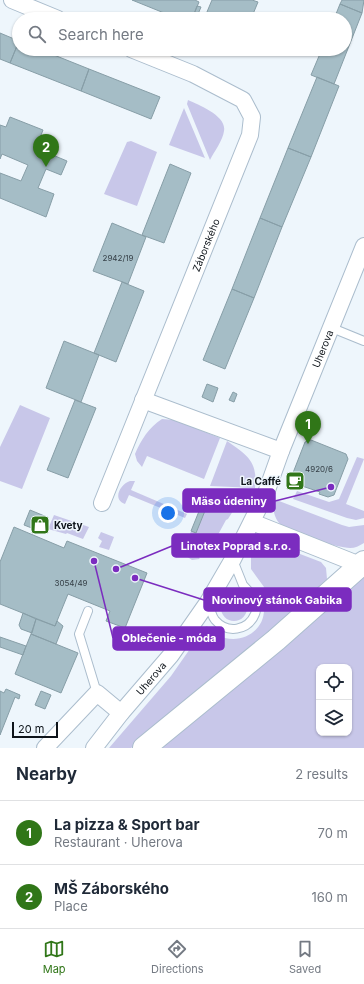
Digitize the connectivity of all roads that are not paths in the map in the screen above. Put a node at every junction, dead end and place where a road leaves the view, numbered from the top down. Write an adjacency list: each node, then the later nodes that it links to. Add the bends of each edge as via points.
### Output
1 (12, 0): 2 (street)
2 (41, 12)
3 (148, 56): 7 (street, Záborského, via 223,88 243,100 252,117 250,135)
4 (364, 246): 5 (street, Uherova)
5 (332, 328): 6 (lane); 8 (street, Uherova)
6 (364, 341)
7 (143, 400): 8 (street); 9 (street, Záborského)
8 (281, 451): 10 (street, Uherova)
9 (102, 504)
10 (252, 522): 11 (street, Uherova); 12 (street)
11 (233, 559): 13 (street, Uherova); 13 (lane, via 243,585 256,599 256,613 249,624 240,629 228,629 214,620)
12 (362, 563): 19 (street, via 276,640)
13 (208, 602): 16 (street, Uherova, via 171,655)
14 (88, 611): 15 (lane, via 79,634)
15 (97, 693): 16 (street); 17 (street)
16 (121, 713): 18 (street, Uherova)
17 (45, 748)
18 (94, 748)
19 (144, 748)

